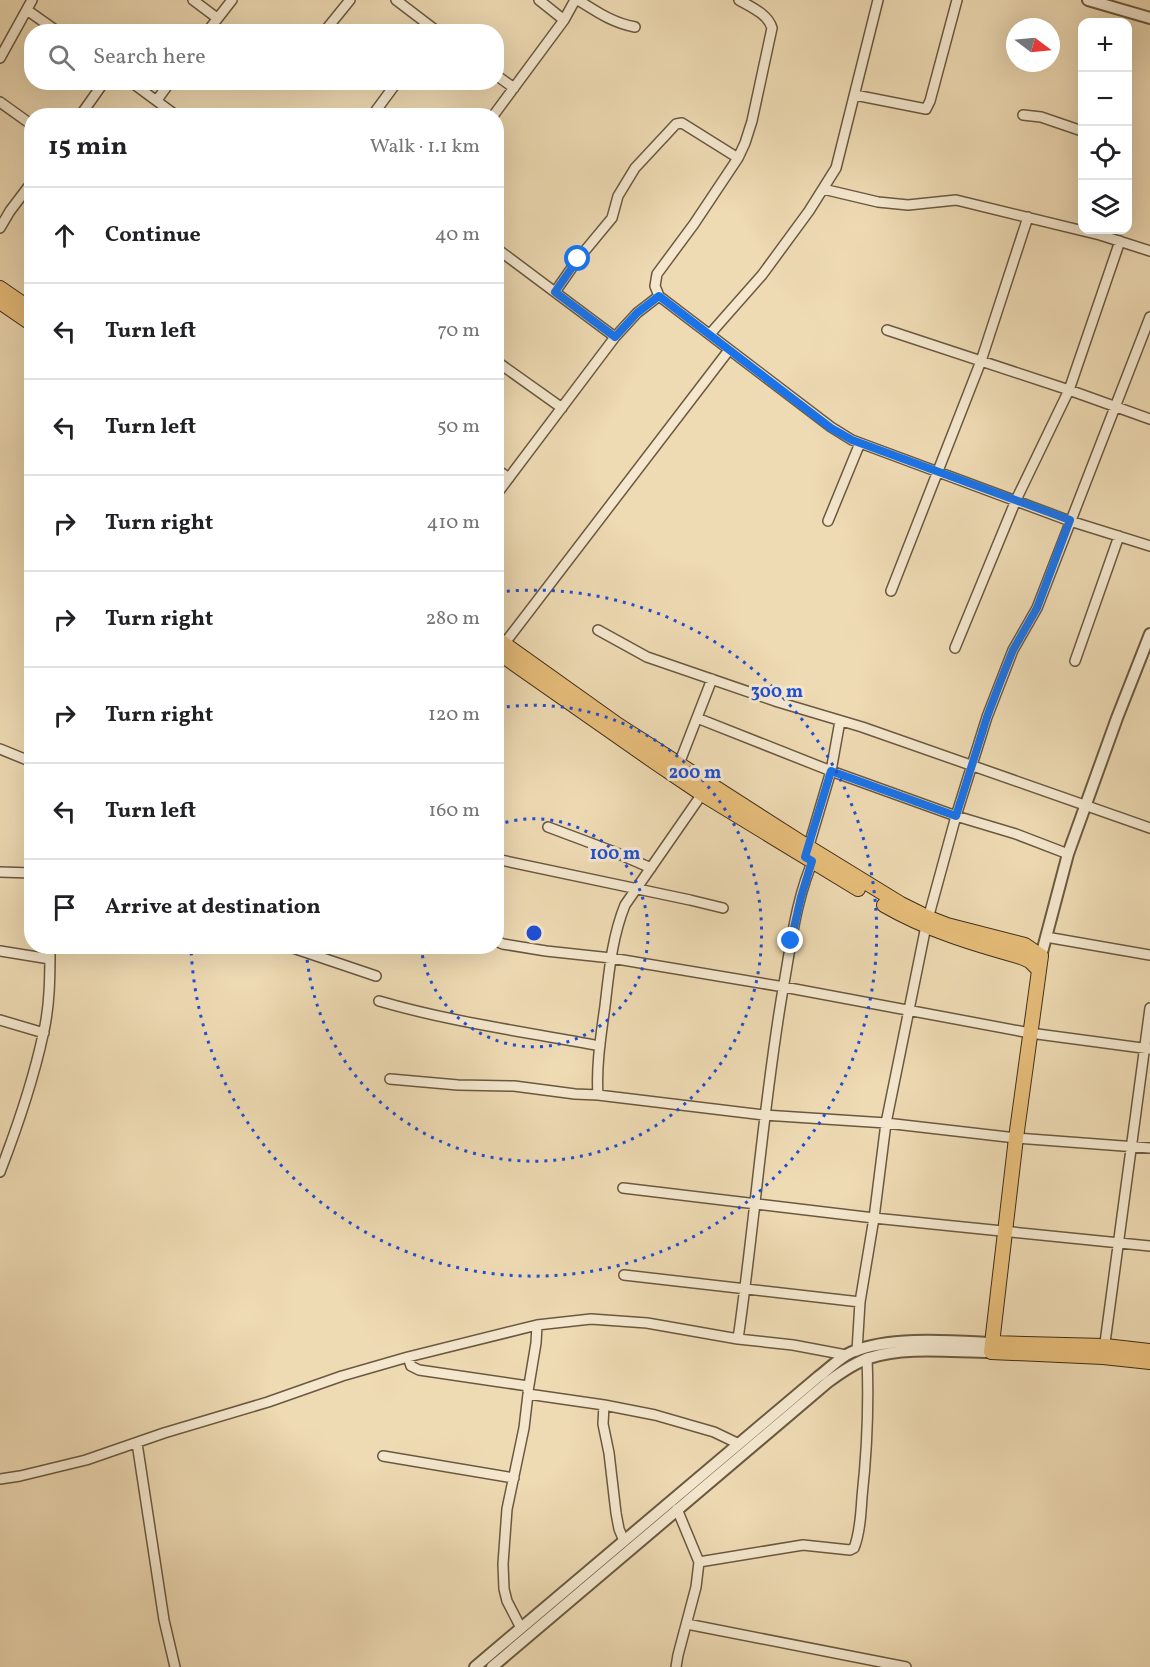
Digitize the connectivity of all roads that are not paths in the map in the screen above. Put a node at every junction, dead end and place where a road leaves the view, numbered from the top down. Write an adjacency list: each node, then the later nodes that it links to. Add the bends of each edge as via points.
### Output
1 (32, 0): 13 (street)
2 (193, 0): 14 (street)
3 (232, 0): 14 (street)
4 (350, 0): 19 (street)
5 (396, 0): 20 (street)
6 (539, 0): 16 (street)
7 (576, 0): 16 (street); 21 (street, via 607,18)
8 (739, 0): 39 (street, via 764,16 772,28 752,121)
9 (878, 0): 29 (street)
10 (957, 0): 29 (street, via 926,109)
11 (1088, 0): 12 (street)
12 (1115, 4): 15 (street)
13 (27, 10): 17 (street); 22 (street)
14 (217, 18): 18 (street)
15 (1150, 18)
16 (564, 20): 24 (street)
17 (47, 24)
18 (213, 24)
19 (330, 24)
20 (429, 24)
21 (635, 27)
22 (0, 58)
23 (504, 81): 24 (street)
24 (514, 88): 35 (street)
25 (98, 90): 32 (street)
26 (143, 90): 30 (street)
27 (164, 90): 30 (street)
28 (391, 90): 34 (street)
29 (855, 95): 40 (street, via 836,168)
30 (157, 100): 33 (street)
31 (0, 102): 37 (street)
32 (86, 108)
33 (167, 108)
34 (378, 108)
35 (499, 108)
36 (1023, 115): 38 (street)
37 (24, 119)
38 (1078, 129)
39 (738, 158): 50 (street, via 682,123 676,124 636,168 618,196 612,218); 51 (street, via 657,274 654,282)
40 (823, 189): 42 (street, via 909,205 956,200); 57 (street, via 762,275)
41 (24, 194): 44 (street)
42 (1028, 217): 43 (street); 60 (street)
43 (1078, 227)
44 (0, 228)
45 (1104, 234): 46 (street)
46 (1120, 241): 47 (street); 62 (street)
47 (1150, 251)
48 (504, 254): 50 (street)
49 (0, 288): 53 (main road)
50 (555, 292): 58 (street)
51 (659, 296): 57 (street); 58 (street)
52 (0, 302): 55 (main road)
53 (24, 304)
54 (1150, 317): 63 (street)
55 (24, 318)
56 (887, 330): 60 (street)
57 (710, 334): 59 (street)
58 (615, 337): 64 (street)
59 (729, 350): 66 (street, via 831,428); 79 (street)
60 (981, 361): 62 (street); 67 (street)
61 (504, 367): 64 (street)
62 (1069, 390): 63 (street); 71 (street)
63 (1116, 407): 65 (street); 72 (street)
64 (562, 408): 69 (street)
65 (1150, 420)
66 (860, 443): 67 (street); 73 (street)
67 (937, 472): 71 (street); 76 (street)
68 (504, 475): 69 (street)
69 (509, 478): 70 (street)
70 (504, 485)
71 (1016, 500): 72 (street); 80 (street)
72 (1070, 520): 74 (street); 91 (street, via 1037,608 1013,650)
73 (828, 521)
74 (1119, 536): 75 (street); 84 (street)
75 (1150, 546)
76 (891, 591)
77 (598, 630): 85 (street, via 647,657)
78 (1150, 634): 81 (street)
79 (504, 640)
80 (955, 648)
81 (1147, 651): 94 (street, via 1117,718)
82 (504, 652): 90 (main road)
83 (504, 652): 93 (main road)
84 (1075, 661)
85 (712, 679): 86 (street); 87 (street)
86 (697, 718): 90 (street); 92 (street)
87 (840, 721): 91 (street); 92 (street)
88 (0, 749): 89 (street)
89 (24, 759)
90 (679, 764): 98 (main road)
91 (971, 766): 94 (street); 95 (street)
92 (831, 771): 95 (street); 98 (street)
93 (702, 794): 98 (main road); 101 (street)
94 (1086, 805): 97 (street); 99 (street)
95 (956, 816): 99 (street); 106 (street)
96 (548, 827): 101 (street)
97 (1150, 828)
98 (811, 854): 106 (main road, via 903,916); 117 (street)
99 (1068, 854): 107 (street)
100 (504, 861): 104 (street)
101 (651, 868): 104 (street)
102 (0, 872): 103 (street)
103 (24, 873)
104 (636, 889): 105 (street); 113 (street, via 619,920)
105 (723, 908)
106 (927, 922): 115 (main road, via 955,937); 120 (street)
107 (1046, 937): 112 (street); 115 (street)
108 (504, 944): 113 (street)
109 (0, 951): 114 (street)
110 (50, 954): 114 (street)
111 (321, 954): 116 (street)
112 (1150, 955)
113 (611, 958): 117 (street); 124 (street)
114 (50, 959): 123 (street)
115 (1040, 963): 122 (main road)
116 (376, 976)
117 (784, 987): 120 (street); 128 (street)
118 (379, 1001): 124 (street, via 448,1019)
119 (1150, 1008): 125 (street)
120 (909, 1010): 122 (street); 129 (street)
121 (0, 1020): 123 (street)
122 (1030, 1033): 125 (street); 130 (main road)
123 (44, 1034): 133 (street)
124 (600, 1046): 127 (street)
125 (1147, 1049): 131 (street)
126 (390, 1079): 127 (street)
127 (598, 1095): 128 (street)
128 (764, 1115): 129 (street); 135 (street)
129 (886, 1123): 130 (street); 136 (street)
130 (1016, 1138): 131 (street); 137 (main road)
131 (1131, 1147): 132 (street); 138 (street)
132 (1150, 1148)
133 (0, 1172)
134 (623, 1188): 135 (street)
135 (756, 1204): 136 (street); 141 (street)
136 (874, 1218): 137 (street); 142 (street)
137 (1006, 1231): 138 (street); 145 (main road)
138 (1119, 1244): 139 (street); 148 (street)
139 (1150, 1246)
140 (624, 1275): 141 (street)
141 (746, 1288): 142 (street); 144 (street)
142 (860, 1302): 146 (street)
143 (537, 1325): 144 (street, via 614,1320); 150 (street); 153 (street)
144 (738, 1339): 149 (street)
145 (992, 1345): 146 (street, via 914,1341); 148 (main road); 151 (street)
146 (857, 1351): 149 (street)
147 (1150, 1351): 148 (main road)
148 (1104, 1352): 152 (main road)
149 (846, 1355): 156 (street)
150 (408, 1358): 153 (street, via 411,1366 419,1370); 155 (street)
151 (867, 1358): 160 (street, via 828,1382); 162 (street, via 864,1481 854,1548 802,1545)
152 (1150, 1362)
153 (528, 1390): 154 (street); 158 (street)
154 (604, 1404): 156 (street, via 656,1414); 161 (street, via 603,1424)
155 (137, 1443): 159 (street, via 86,1460); 165 (street, via 164,1620)
156 (739, 1444): 161 (street)
157 (383, 1456): 158 (street)
158 (514, 1478): 164 (street, via 507,1509 503,1578 507,1600)
159 (0, 1479)
160 (677, 1509): 162 (street); 167 (street)
161 (624, 1541): 164 (street)
162 (699, 1562): 163 (street)
163 (687, 1624): 168 (street); 169 (street)
164 (521, 1628): 166 (street)
165 (176, 1667)
166 (475, 1667)
167 (492, 1667)
168 (676, 1667)
169 (906, 1667)

